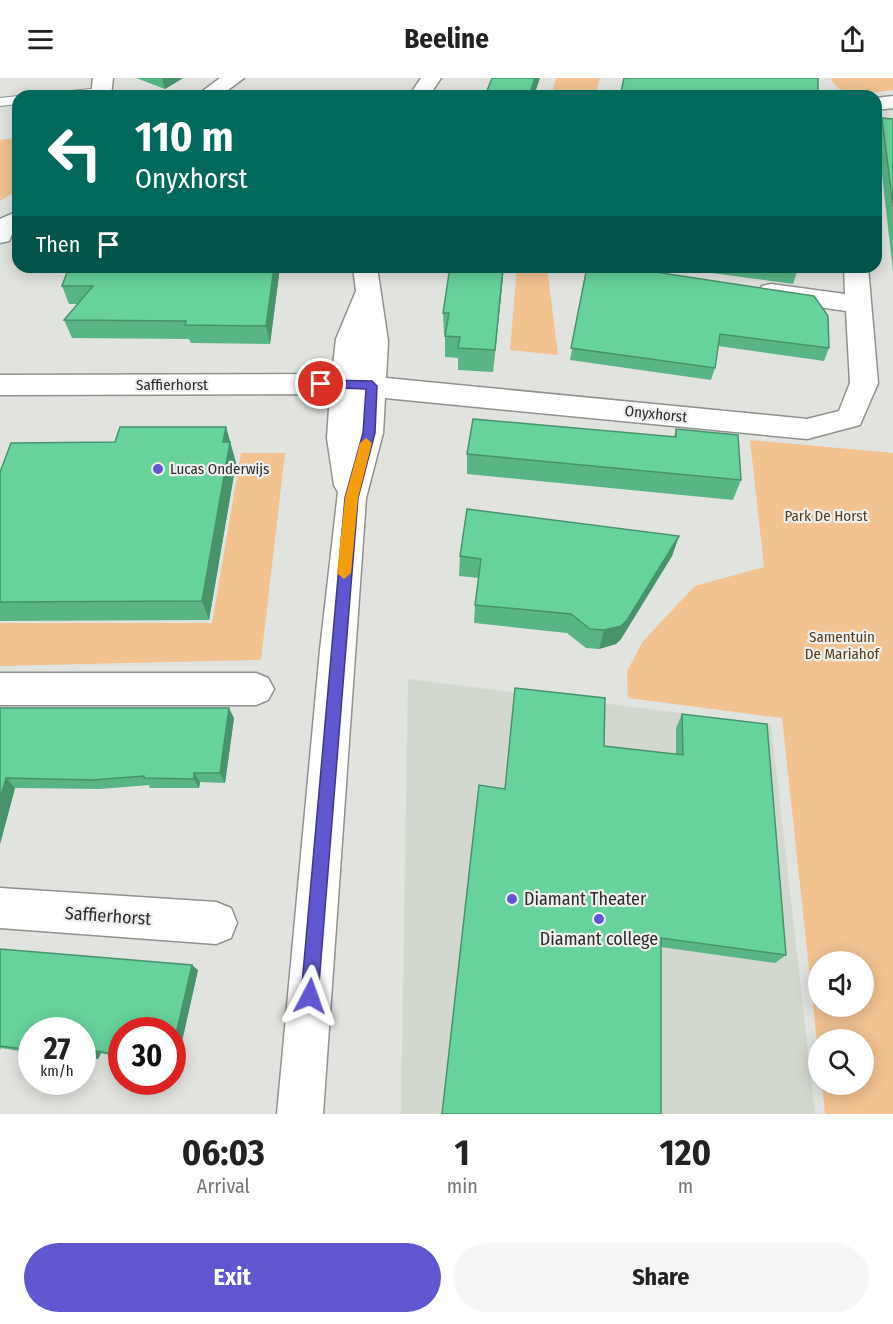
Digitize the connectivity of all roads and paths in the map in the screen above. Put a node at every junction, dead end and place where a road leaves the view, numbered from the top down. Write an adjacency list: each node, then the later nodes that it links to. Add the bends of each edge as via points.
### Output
1 (234, 78): 2 (street)
2 (215, 90)
3 (856, 273): 6 (street, Onyxhorst)
4 (366, 280): 8 (street, via 375,341)
5 (744, 288): 6 (street)
6 (859, 304): 8 (street, Onyxhorst, via 864,383 861,392 850,418 807,429)
7 (0, 385): 8 (street, Saffierhorst)
8 (358, 385): 13 (street, via 369,433 351,498)
9 (0, 689): 10 (street)
10 (256, 689)
11 (0, 908): 12 (street, Saffierhorst)
12 (216, 923)
13 (300, 1114)

